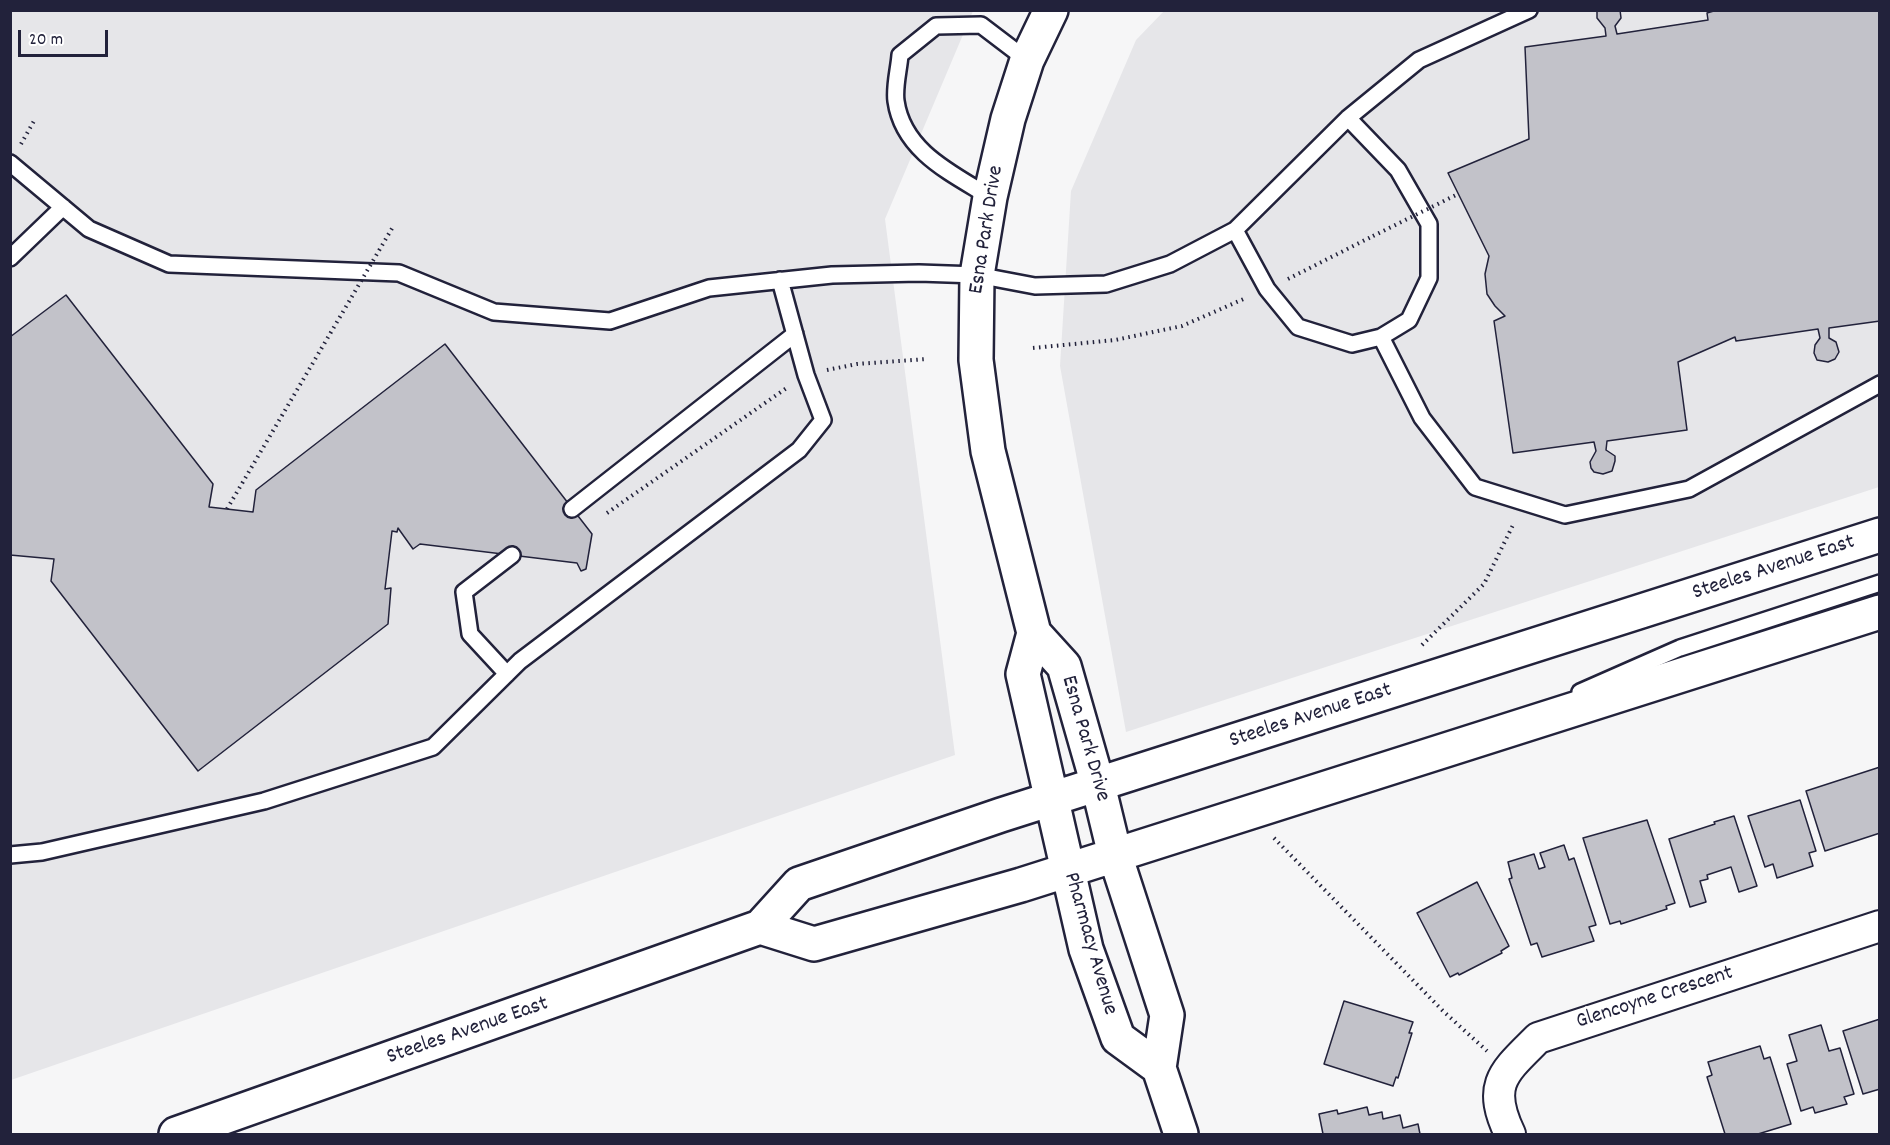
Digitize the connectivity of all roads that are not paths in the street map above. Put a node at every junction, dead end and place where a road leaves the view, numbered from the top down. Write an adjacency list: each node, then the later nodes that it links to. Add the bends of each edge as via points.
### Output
1 (1051, 10): 3 (main road, Esna Park Drive)
2 (1529, 10): 4 (lane, via 1419,60)
3 (1027, 60): 6 (main road, Esna Park Drive); 6 (lane, via 981,25 936,26 900,55 895,99 902,127 931,160)
4 (1348, 118): 8 (lane); 13 (lane, via 1398,170 1429,224 1429,278 1409,320)
5 (10, 164): 7 (lane)
6 (990, 197): 10 (main road, Esna Park Drive)
7 (63, 207): 9 (lane); 11 (lane, via 89,230 169,264 399,273 494,312 610,321 709,288)
8 (1235, 230): 10 (lane, via 1170,264 1106,284 1035,286); 13 (lane, via 1268,289 1298,327 1352,344)
9 (10, 258)
10 (977, 275): 11 (lane, via 832,274); 20 (main road, Esna Park Drive, via 976,360 988,451)
11 (780, 280): 12 (lane)
12 (795, 334): 15 (lane); 21 (lane, via 823,420 799,450)
13 (1381, 337): 14 (lane, via 1422,418 1475,487 1565,514 1689,489)
14 (1880, 384)
15 (572, 508)
16 (1880, 536): 23 (main road, Steeles Avenue East)
17 (512, 555): 21 (lane, via 464,592 470,634)
18 (1880, 582): 22 (lane, via 1680,648)
19 (1880, 612): 22 (main road)
20 (1034, 633): 23 (main road, Esna Park Drive, via 1064,666); 24 (main road, Esna Park Drive, via 1023,674)
21 (507, 674): 25 (lane, via 433,747 264,801 42,852)
22 (1456, 747): 26 (main road)
23 (1098, 785): 24 (main road, Steeles Avenue East); 26 (main road, Esna Park Drive)
24 (1051, 800): 27 (main road, Pharmacy Avenue); 29 (main road, Steeles Avenue East, via 799,884)
25 (10, 855)
26 (1115, 855): 27 (main road); 30 (main road, via 1167,1015)
27 (1068, 870): 29 (main road, via 814,944); 30 (main road, Pharmacy Avenue, via 1086,950 1118,1038)
28 (1880, 926): 33 (street, Glencoyne Crescent, via 1539,1038 1507,1069 1498,1087)
29 (760, 927): 31 (main road, Steeles Avenue East)
30 (1159, 1068): 32 (main road)
31 (176, 1134)
32 (1181, 1134)
33 (1510, 1134)

